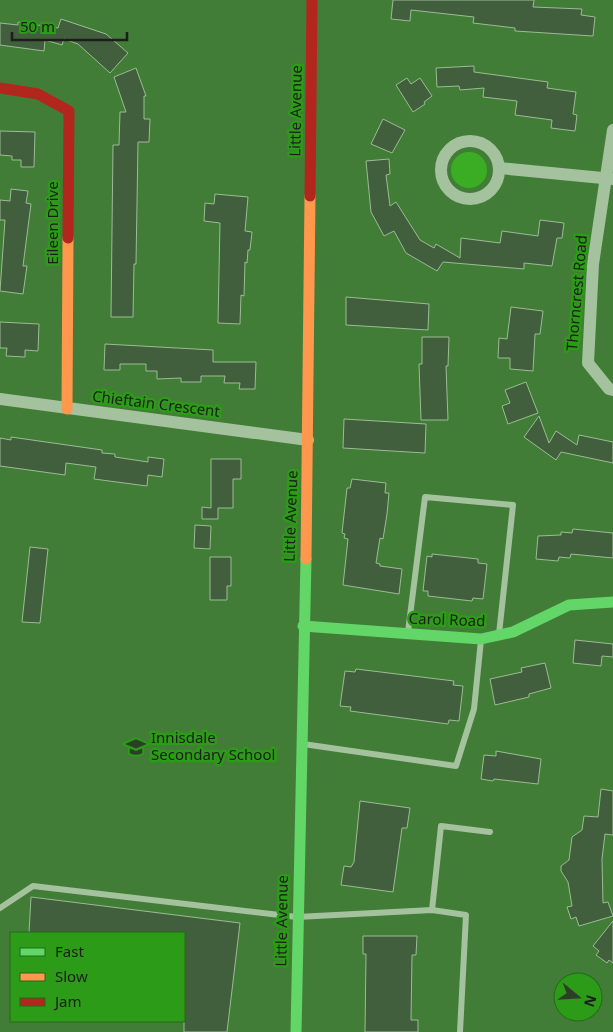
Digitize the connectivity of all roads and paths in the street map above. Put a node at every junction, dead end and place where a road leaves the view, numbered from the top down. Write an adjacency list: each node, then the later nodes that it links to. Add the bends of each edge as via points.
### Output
1 (312, 0): 9 (street, Little Avenue)
2 (0, 88): 8 (street, Eileen Drive, via 38,94 69,112)
3 (613, 130): 5 (street, Thorncrest Road)
4 (499, 168): 4 (street, via 492,151 476,142 466,141 450,149 441,166 451,192 469,199 487,193 494,186); 5 (street)
5 (610, 179): 6 (street, Thorncrest Road, via 593,264 588,363)
6 (613, 390)
7 (0, 399): 8 (street, Chieftain Crescent)
8 (67, 409): 9 (street, Chieftain Crescent)
9 (308, 440): 11 (street, Little Avenue)
10 (613, 602): 13 (street, Carol Road, via 569,605 513,632)
11 (303, 626): 12 (street, Carol Road); 15 (street, Little Avenue)
12 (408, 634): 13 (lane, via 425,497 513,505); 14 (street, Carol Road)
13 (499, 635): 14 (street, Carol Road)
14 (482, 638): 15 (lane, via 474,710 456,766)
15 (301, 744): 19 (street, Little Avenue)
16 (490, 832): 18 (lane, via 441,826)
17 (0, 908): 19 (lane, via 34,886)
18 (432, 910): 19 (lane); 21 (lane, via 466,915)
19 (297, 917): 20 (street, Little Avenue)
20 (296, 1032)
21 (460, 1032)

